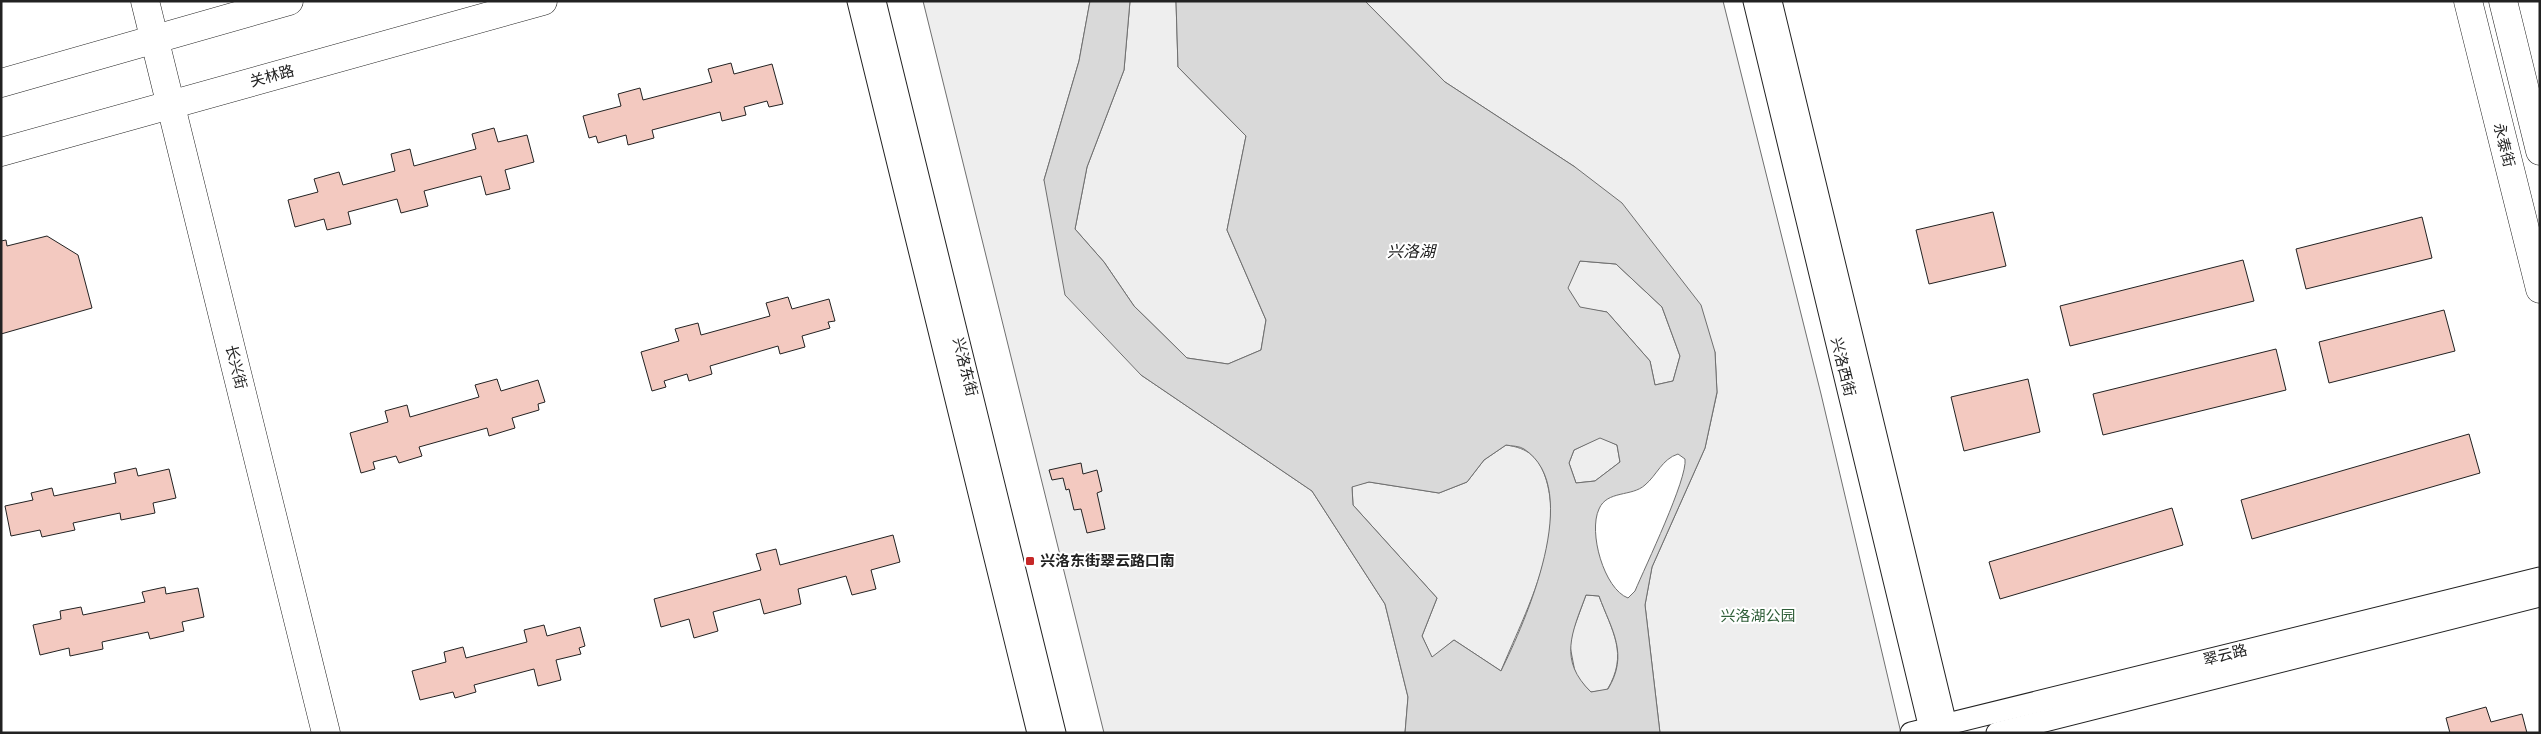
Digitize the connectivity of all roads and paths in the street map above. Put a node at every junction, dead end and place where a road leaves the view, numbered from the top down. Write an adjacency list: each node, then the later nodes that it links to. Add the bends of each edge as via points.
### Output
1 (145, 1): 11 (main road, 长兴街)
2 (164, 1): 11 (main road, 长兴街)
3 (289, 1): 11 (main road)
4 (544, 1): 13 (main road, 关林路)
5 (858, 1): 22 (street, 兴洛东街)
6 (875, 1): 23 (street, 兴洛东街)
7 (1754, 1): 19 (street, 兴洛西街)
8 (1771, 1): 19 (street, 兴洛西街)
9 (2468, 1): 16 (main road, 永泰街)
10 (2503, 1): 14 (main road)
11 (164, 38): 12 (main road); 13 (main road, 长兴街)
12 (1, 83)
13 (180, 101): 15 (main road, 关林路); 20 (main road, 长兴街); 21 (main road, 长兴街)
14 (2540, 150)
15 (1, 152)
16 (2540, 289)
17 (2540, 578): 19 (street, 翠云路)
18 (2540, 596): 24 (street, 翠云路)
19 (1933, 730)
20 (326, 733)
21 (345, 733)
22 (1038, 733)
23 (1055, 733)
24 (1997, 733)

